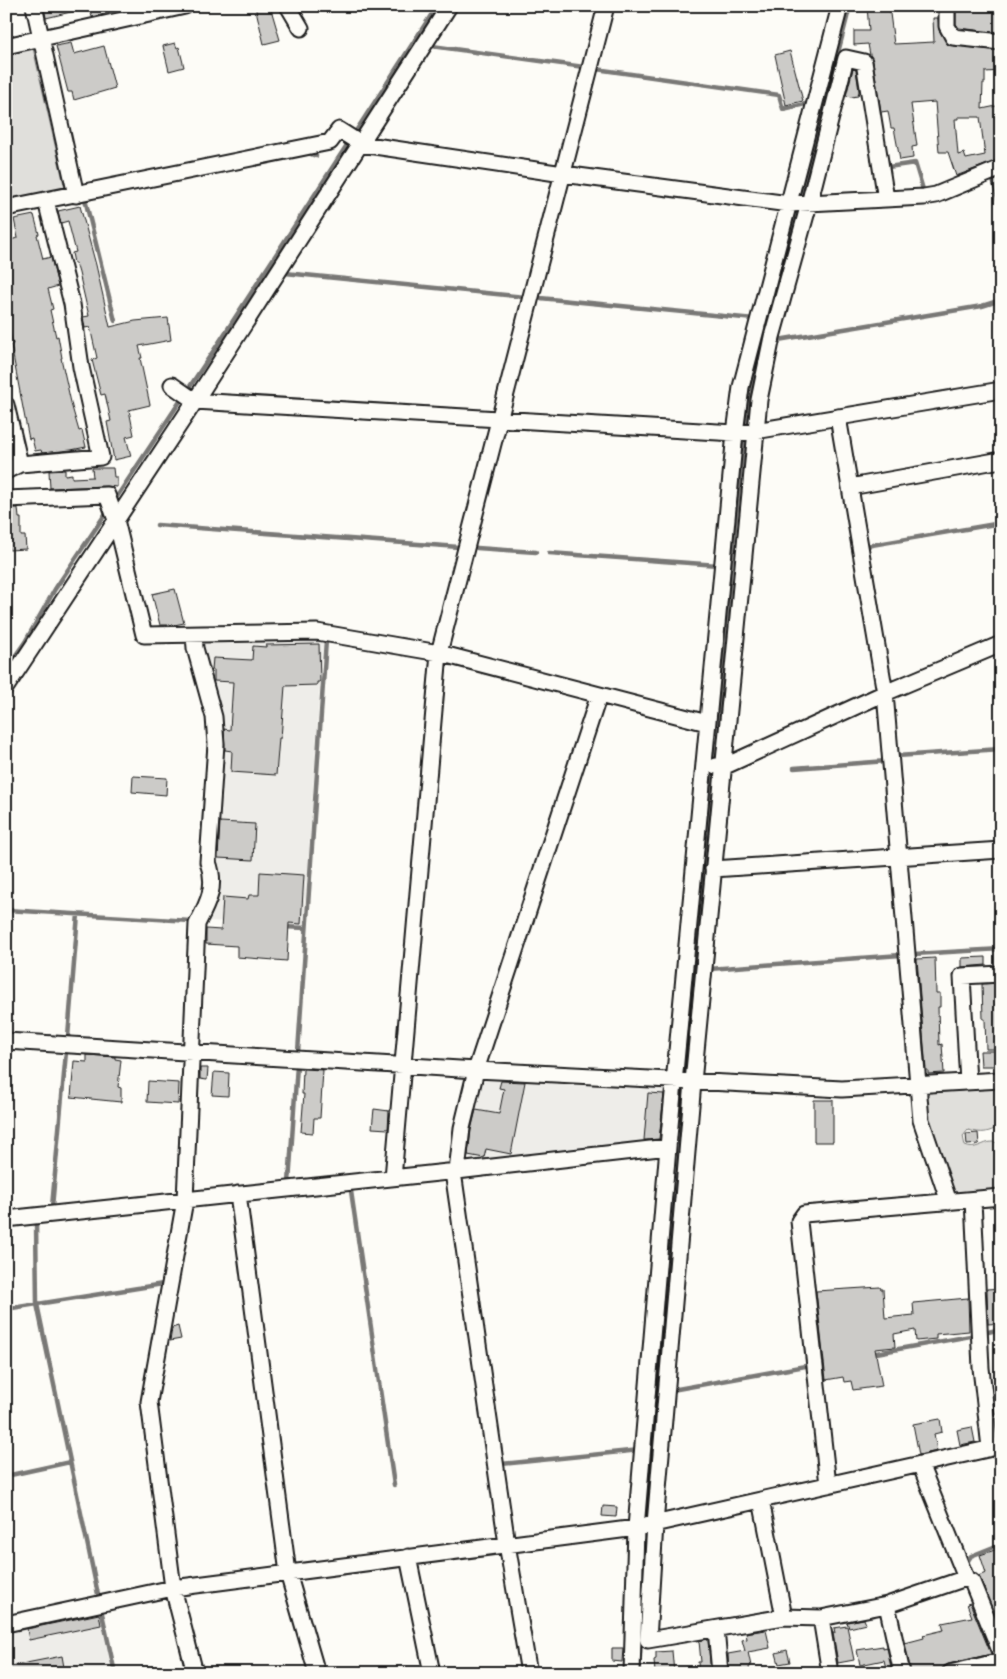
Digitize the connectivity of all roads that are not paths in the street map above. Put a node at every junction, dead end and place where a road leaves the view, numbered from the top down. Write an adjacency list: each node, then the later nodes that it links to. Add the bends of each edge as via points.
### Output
1 (34, 6): 10 (street)
2 (185, 6): 8 (street)
3 (288, 6): 9 (street)
4 (449, 6): 13 (street)
5 (606, 6): 15 (street)
6 (840, 6): 19 (street)
7 (947, 6): 11 (street, via 947,26 954,37)
8 (140, 11): 10 (street)
9 (301, 28)
10 (42, 39): 12 (street); 16 (street)
11 (1001, 42)
12 (6, 46)
13 (359, 143): 15 (street); 16 (street, via 340,130 330,142); 23 (street)
14 (1001, 168): 17 (street, via 936,194)
15 (563, 174): 19 (street); 26 (street)
16 (76, 195): 18 (street)
17 (886, 200): 19 (street); 19 (street, via 864,62 846,58)
18 (46, 201): 20 (street); 29 (street, via 72,304 81,367 101,457)
19 (799, 204): 27 (street, via 741,387)
20 (6, 208)
21 (173, 386): 23 (street)
22 (1001, 390): 25 (street)
23 (193, 400): 26 (street); 33 (street)
24 (6, 405): 29 (street)
25 (838, 418): 27 (street); 31 (street)
26 (499, 419): 27 (street); 36 (street)
27 (746, 432): 40 (street); 41 (street)
28 (1001, 460): 31 (street)
29 (20, 464): 30 (street)
30 (6, 471)
31 (850, 487): 38 (street)
32 (6, 499): 33 (street, via 107,495)
33 (116, 518): 34 (street, via 144,635); 37 (street)
34 (194, 635): 36 (street, via 318,632); 47 (street, via 214,717 216,744 208,862 212,874 208,903 197,924)
35 (1001, 644): 38 (street)
36 (439, 653): 39 (street); 48 (street)
37 (6, 687)
38 (886, 693): 41 (street); 43 (street)
39 (599, 695): 40 (street); 49 (street)
40 (707, 723): 41 (street)
41 (713, 766): 44 (street); 51 (street)
42 (1001, 850): 43 (street)
43 (899, 857): 44 (street); 53 (street)
44 (714, 868): 51 (street)
45 (1001, 974): 52 (street, via 962,976)
46 (6, 1041): 47 (street)
47 (192, 1052): 48 (street); 59 (street)
48 (402, 1065): 49 (street); 56 (street)
49 (476, 1070): 51 (street); 55 (street)
50 (1001, 1080): 52 (street)
51 (683, 1081): 53 (street, via 842,1088); 54 (street); 67 (street)
52 (968, 1082): 53 (street)
53 (918, 1085): 61 (street, via 921,1120)
54 (668, 1147): 55 (street); 67 (street)
55 (455, 1171): 56 (street); 68 (street)
56 (393, 1178): 57 (street)
57 (238, 1194): 59 (street); 70 (street)
58 (1001, 1197): 60 (street)
59 (185, 1200): 62 (street); 72 (street, via 149,1402)
60 (973, 1200): 61 (street); 63 (street, via 981,1368)
61 (949, 1202): 65 (street, via 804,1214 799,1221)
62 (6, 1219)
63 (995, 1447): 64 (street)
64 (920, 1464): 65 (street); 71 (street)
65 (828, 1485): 66 (street)
66 (761, 1500): 67 (street); 74 (street)
67 (647, 1526): 68 (street); 77 (street, via 648,1640); 84 (street)
68 (507, 1544): 69 (street); 83 (street)
69 (408, 1557): 70 (street); 82 (street)
70 (288, 1573): 72 (street); 81 (street)
71 (966, 1578): 73 (street); 78 (street, via 972,1582)
72 (173, 1588): 76 (street); 80 (street)
73 (887, 1605): 75 (street); 87 (street)
74 (784, 1618): 75 (street); 77 (street)
75 (821, 1618): 86 (street)
76 (6, 1624)
77 (716, 1629): 85 (street)
78 (1001, 1653)
79 (1001, 1661): 88 (street)
80 (195, 1673)
81 (317, 1673)
82 (432, 1673)
83 (529, 1673)
84 (632, 1673)
85 (720, 1673)
86 (830, 1673)
87 (902, 1673)
88 (950, 1673)

